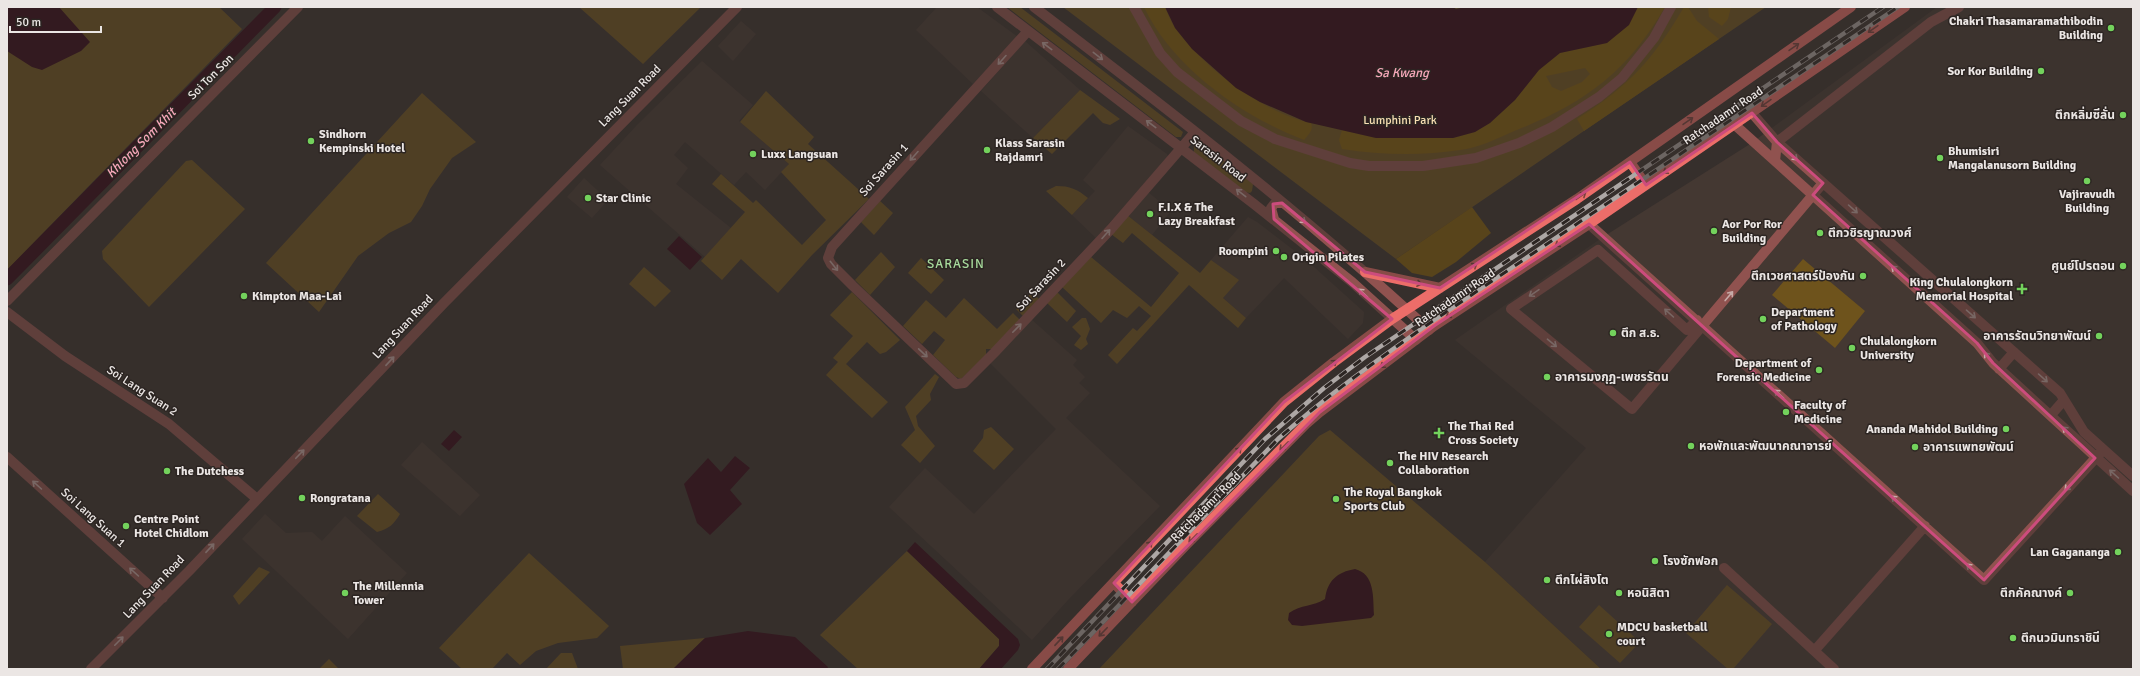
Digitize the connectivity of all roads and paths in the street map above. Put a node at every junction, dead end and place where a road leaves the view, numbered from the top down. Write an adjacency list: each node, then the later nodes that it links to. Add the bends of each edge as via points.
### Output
1 (298, 7): 28 (street, Soi Ton Son)
2 (737, 7): 45 (street, Lang Suan Road, one-way to 2, via 444,303)
3 (997, 7): 10 (street, Sarasin Road)
4 (1034, 7): 13 (street, Sarasin Road, one-way to 13)
5 (1134, 7): 6 (street, via 1160,53 1176,72 1241,121 1275,139 1350,163 1368,166 1423,166 1476,158 1519,143 1552,127 1600,97 1622,78 1654,38)
6 (1671, 7)
7 (1851, 7): 17 (main road, Ratchadamri Road, one-way to 7)
8 (1905, 7): 11 (main road, Ratchadamri Road, one-way to 11)
9 (1959, 7): 14 (street, via 1932,22)
10 (1028, 31): 15 (street, Sarasin Road, one-way to 10); 33 (street, Soi Sarasin 1, one-way to 33, via 830,251 828,258 831,264)
11 (1752, 113): 12 (main road, Ratchadamri Road); 14 (street)
12 (1735, 125): 16 (street); 19 (main road, Ratchadamri Road, one-way to 19)
13 (1196, 132): 15 (street, Soi Sarasin 2); 20 (street, Sarasin Road)
14 (1777, 142): 16 (street); 18 (street, one-way to 18)
15 (1182, 148): 23 (street, Sarasin Road, one-way to 15); 33 (street, Soi Sarasin 2, one-way to 15, via 952,381 956,384 964,383 1102,238)
16 (1776, 161): 21 (street)
17 (1630, 162): 19 (main road); 27 (main road, Ratchadamri Road, one-way to 17)
18 (1823, 183): 21 (street); 36 (street, one-way to 36)
19 (1646, 184): 25 (main road, Ratchadamri Road)
20 (1265, 188): 22 (street, Sarasin Road); 23 (street, via 1266,200)
21 (1813, 195): 32 (street, one-way to 21); 37 (street, one-way to 21, via 1977,343)
22 (1282, 203): 24 (street, via 1275,203 1271,208); 26 (street, Sarasin Road, one-way to 26)
23 (1254, 204): 24 (street, Sarasin Road)
24 (1274, 219): 31 (street, Sarasin Road, one-way to 24, via 1352,282)
25 (1589, 224): 32 (street); 34 (main road, Ratchadamri Road, one-way to 34)
26 (1365, 272): 27 (main road, one-way to 27); 29 (street, Sarasin Road)
27 (1440, 288): 29 (main road, Ratchadamri Road)
28 (7, 301)
29 (1407, 310): 31 (main road, Ratchadamri Road); 34 (street, Sarasin Road)
30 (7, 312): 45 (street, Soi Lang Suan 2, via 65,356 169,424)
31 (1392, 319): 35 (street, Sarasin Road); 48 (main road, Ratchadamri Road, one-way to 31, via 1284,402)
32 (1700, 323): 32 (street, one-way to 32, via 1687,330 1598,250 1511,308 1632,409); 46 (street, one-way to 32)
33 (894, 326)
34 (1429, 330): 35 (main road, Ratchadamri Road)
35 (1416, 340): 50 (main road, Ratchadamri Road, one-way to 50, via 1306,424)
36 (2014, 352): 37 (street); 38 (street, one-way to 38, via 2060,393)
37 (1999, 369): 39 (street)
38 (2064, 400): 39 (street); 40 (street, via 2084,432)
39 (2050, 415): 42 (street, one-way to 39)
40 (2103, 450): 42 (street); 43 (street)
41 (7, 457): 49 (street, Soi Lang Suan 1, one-way to 41)
42 (2096, 458): 44 (street, one-way to 42); 46 (street, one-way to 46, via 1984,580)
43 (2133, 476)
44 (2133, 491)
45 (257, 499): 49 (street, Lang Suan Road, one-way to 45)
46 (1925, 526): 51 (street)
47 (1724, 568): 51 (street)
48 (1114, 583): 50 (main road); 53 (main road, Ratchadamri Road, one-way to 48)
49 (162, 598): 52 (street, Lang Suan Road, one-way to 49)
50 (1132, 602): 54 (main road, Ratchadamri Road, one-way to 54)
51 (1815, 650): 55 (street)
52 (92, 669)
53 (1032, 669)
54 (1068, 669)
55 (1834, 669)

